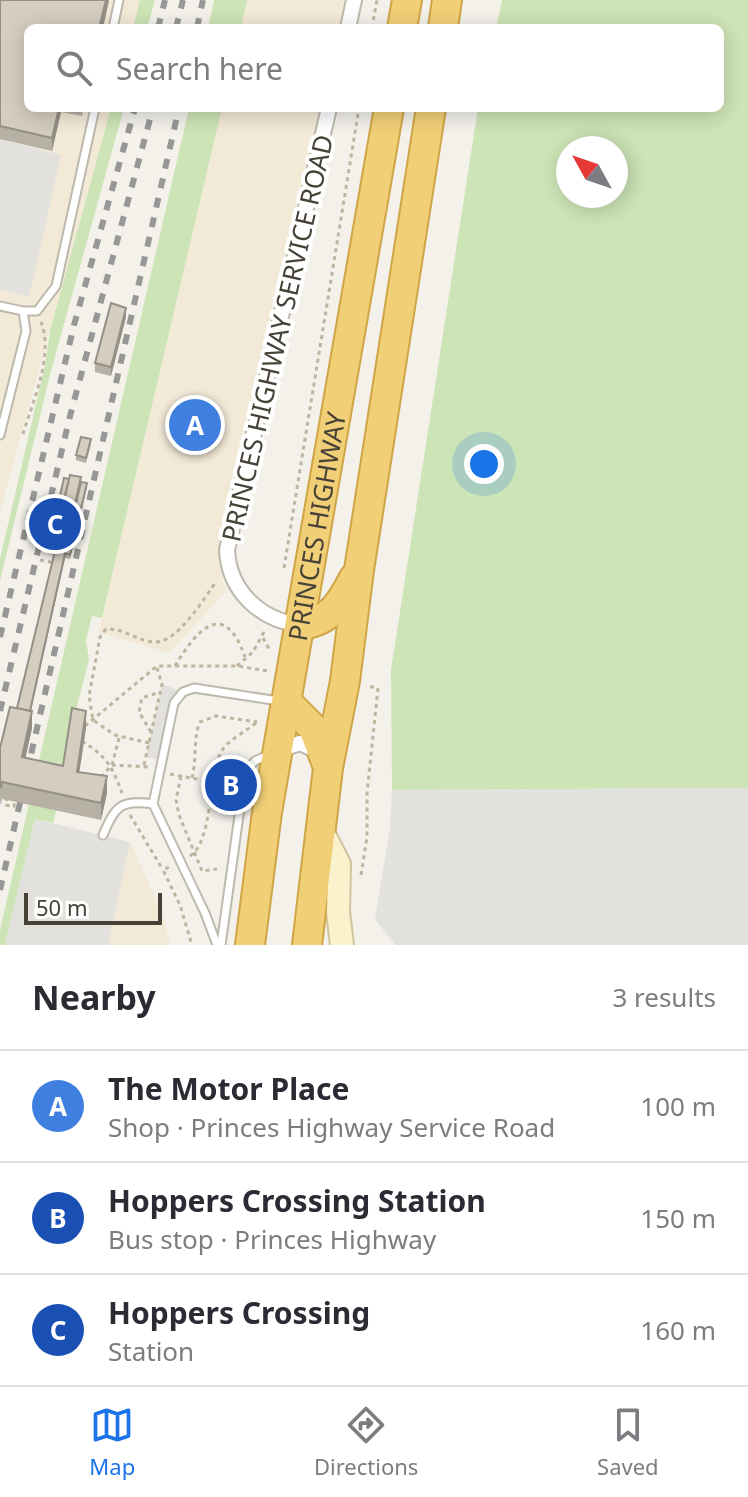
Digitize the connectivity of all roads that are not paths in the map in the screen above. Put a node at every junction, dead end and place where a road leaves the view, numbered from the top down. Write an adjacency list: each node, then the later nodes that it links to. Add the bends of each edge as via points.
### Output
1 (119, 0): 5 (lane)
2 (354, 0): 6 (street)
3 (407, 0): 7 (highway)
4 (447, 0): 8 (highway)
5 (114, 24)
6 (349, 24)
7 (403, 24)
8 (444, 24)
9 (94, 112): 14 (lane, via 56,286 37,311)
10 (328, 112): 17 (street, PRINCES HIGHWAY SERVICE ROAD, via 227,550 240,590 268,616)
11 (388, 112): 17 (highway, PRINCES HIGHWAY)
12 (430, 112): 16 (highway, PRINCES HIGHWAY)
13 (0, 306): 14 (lane)
14 (23, 311): 15 (lane, via 26,331)
15 (0, 435)
16 (359, 570): 17 (highway, via 328,616); 20 (highway, PRINCES HIGHWAY, via 345,681)
17 (300, 625): 18 (highway, PRINCES HIGHWAY)
18 (276, 700): 19 (highway, PRINCES HIGHWAY); 20 (highway, via 313,728); 21 (lane, via 194,688 183,692 174,703)
19 (279, 750): 20 (street, via 300,743); 24 (lane, via 245,772); 25 (highway, PRINCES HIGHWAY)
20 (326, 760): 22 (highway, PRINCES HIGHWAY)
21 (153, 804): 23 (lane, via 126,803 113,811); 24 (lane)
22 (320, 826): 26 (highway, PRINCES HIGHWAY); 27 (street, via 339,864)
23 (103, 835)
24 (219, 945)
25 (250, 945)
26 (307, 945)
27 (342, 945)

